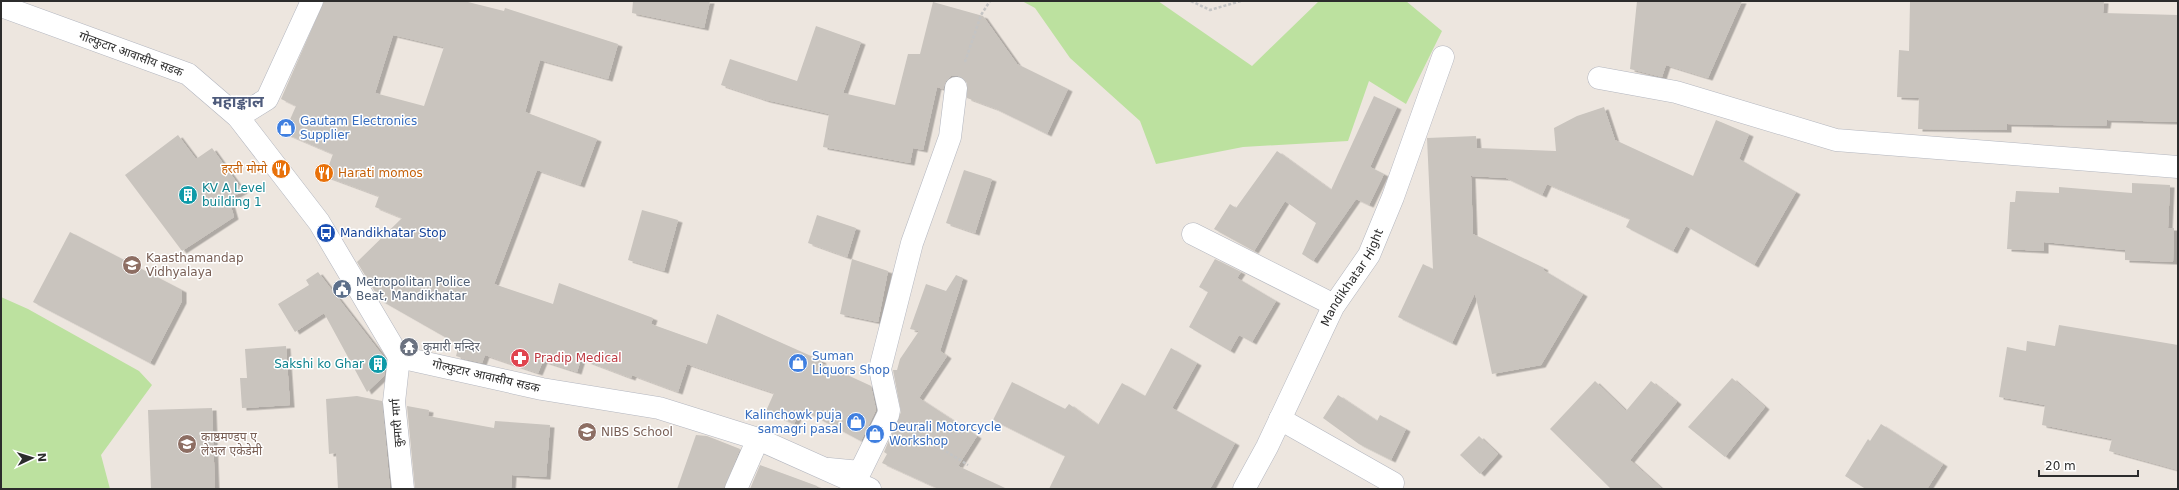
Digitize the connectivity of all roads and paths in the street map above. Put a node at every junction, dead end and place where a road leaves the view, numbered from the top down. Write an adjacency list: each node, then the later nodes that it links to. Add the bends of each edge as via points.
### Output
1 (312, 1): 9 (street, via 267,98)
2 (990, 1): 8 (path, via 982,15)
3 (1191, 1): 4 (path, via 1210,10)
4 (1241, 1)
5 (1, 6): 9 (street, गोल्फुटार आवासीय सडक, via 188,74)
6 (1443, 58): 12 (street, Mandikhatar Hight, via 1393,197 1369,255)
7 (1599, 78): 10 (street, via 1676,92 1836,140)
8 (956, 88): 14 (street, via 950,137 912,243 880,369)
9 (238, 117): 13 (street, गोल्फुटार आवासीय सडक, via 319,222)
10 (2178, 166)
11 (1193, 234): 12 (street)
12 (1334, 304): 15 (street, Mandikhatar Hight)
13 (399, 357): 16 (street, गोल्फुटार आवासीय सडक, via 542,389 659,408); 20 (street, कुमारी मार्ग, via 394,402)
14 (888, 415): 17 (path); 18 (street, via 860,472)
15 (1280, 419): 19 (street); 23 (street, Mandikhatar Hight)
16 (758, 439): 18 (street, गोल्फुटार आवासीय सडक); 21 (street)
17 (968, 464)
18 (826, 469): 22 (street, गोल्फुटार आवासीय सडक)
19 (1393, 483)
20 (403, 489)
21 (736, 489)
22 (870, 489)
23 (1244, 489)

